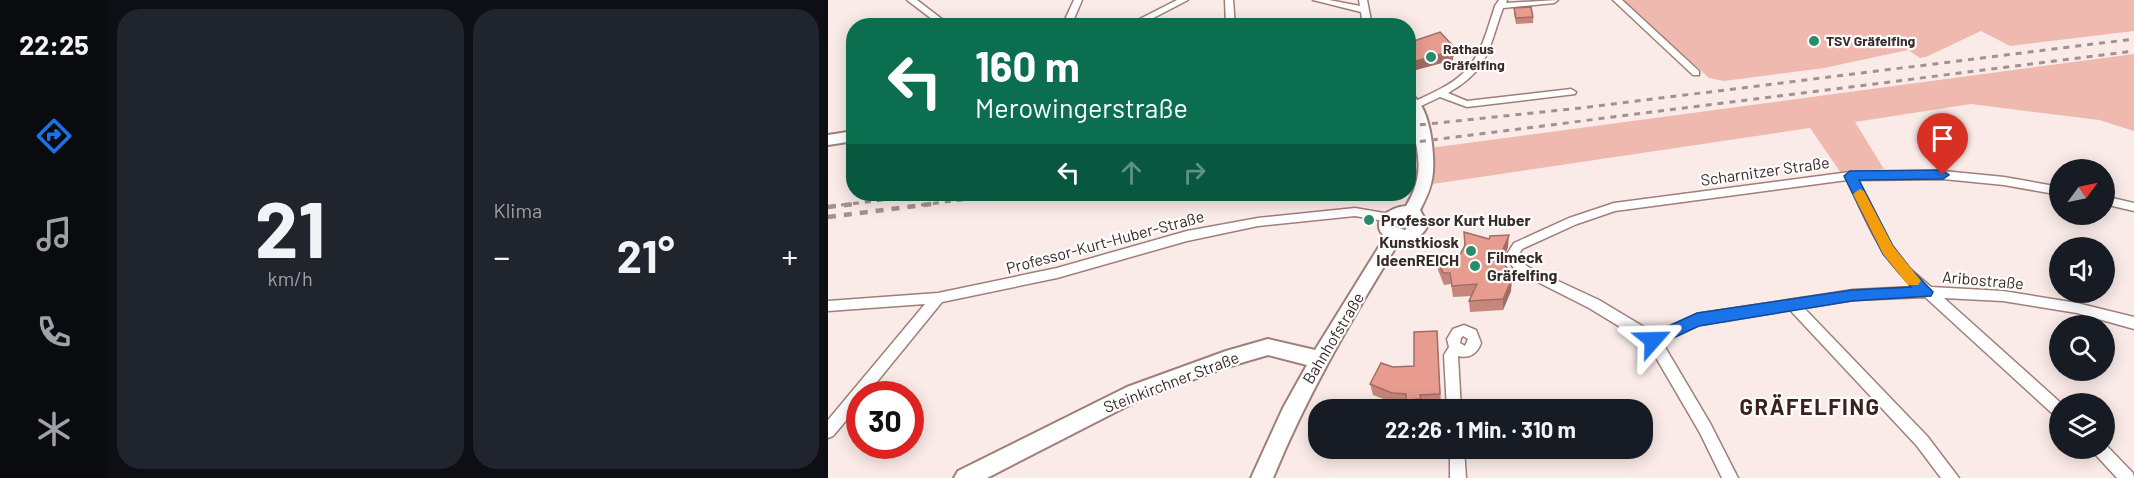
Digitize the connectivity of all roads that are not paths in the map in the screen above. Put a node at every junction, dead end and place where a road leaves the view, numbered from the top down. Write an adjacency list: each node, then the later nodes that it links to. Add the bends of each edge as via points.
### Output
1 (911, 0): 11 (street)
2 (1078, 0): 12 (street)
3 (1184, 0): 13 (street)
4 (1229, 0): 14 (street)
5 (1317, 0): 10 (street)
6 (1363, 0): 10 (street)
7 (1554, 0): 9 (street)
8 (1617, 0): 16 (street)
9 (1501, 3): 18 (street, via 1481,59 1460,81)
10 (1365, 10): 15 (street)
11 (935, 18)
12 (1070, 18)
13 (1147, 18)
14 (1230, 18)
15 (1366, 18)
16 (1696, 73)
17 (1571, 92): 18 (street, via 1467,104)
18 (1441, 93): 19 (street)
19 (1416, 101)
20 (1416, 115): 27 (street, via 1425,144 1425,178)
21 (846, 137): 22 (street)
22 (828, 140)
23 (1850, 176): 24 (street, Scharnitzer Straße, via 1943,175); 30 (street, via 1887,250); 35 (street, Scharnitzer Straße, via 1614,207 1573,220 1518,246 1513,254 1524,270 1594,304)
24 (2049, 189)
25 (2115, 203): 26 (street)
26 (2134, 207)
27 (1410, 212): 28 (street, via 1399,212); 29 (street, via 1420,221 1419,229 1408,236)
28 (1390, 218): 29 (street, via 1388,230); 31 (street, Professor-Kurt-Huber-Straße, via 1355,212 1258,222 1187,236 1057,273)
29 (1395, 235): 37 (street, Bahnhofstraße)
30 (1926, 292): 32 (street, Aribostraße, via 1852,296); 34 (street, Aribostraße, via 2003,296 2077,308); 39 (street)
31 (938, 298): 33 (street, Professor-Kurt-Huber-Straße); 40 (street)
32 (1793, 305): 35 (street, Aribostraße, via 1697,320); 47 (street, via 1922,441)
33 (828, 306)
34 (2134, 323)
35 (1653, 340): 46 (street)
36 (1456, 348): 38 (street, via 1451,355)
37 (1318, 359): 43 (street, Steinkirchner Straße, via 1268,347 1226,359 1134,393); 44 (street, Bahnhofstraße)
38 (1453, 399)
39 (2049, 401)
40 (828, 431)
41 (1457, 459): 45 (street)
42 (2110, 459): 48 (street)
43 (965, 478)
44 (1262, 478)
45 (1458, 478)
46 (1730, 478)
47 (1951, 478)
48 (2128, 478)

